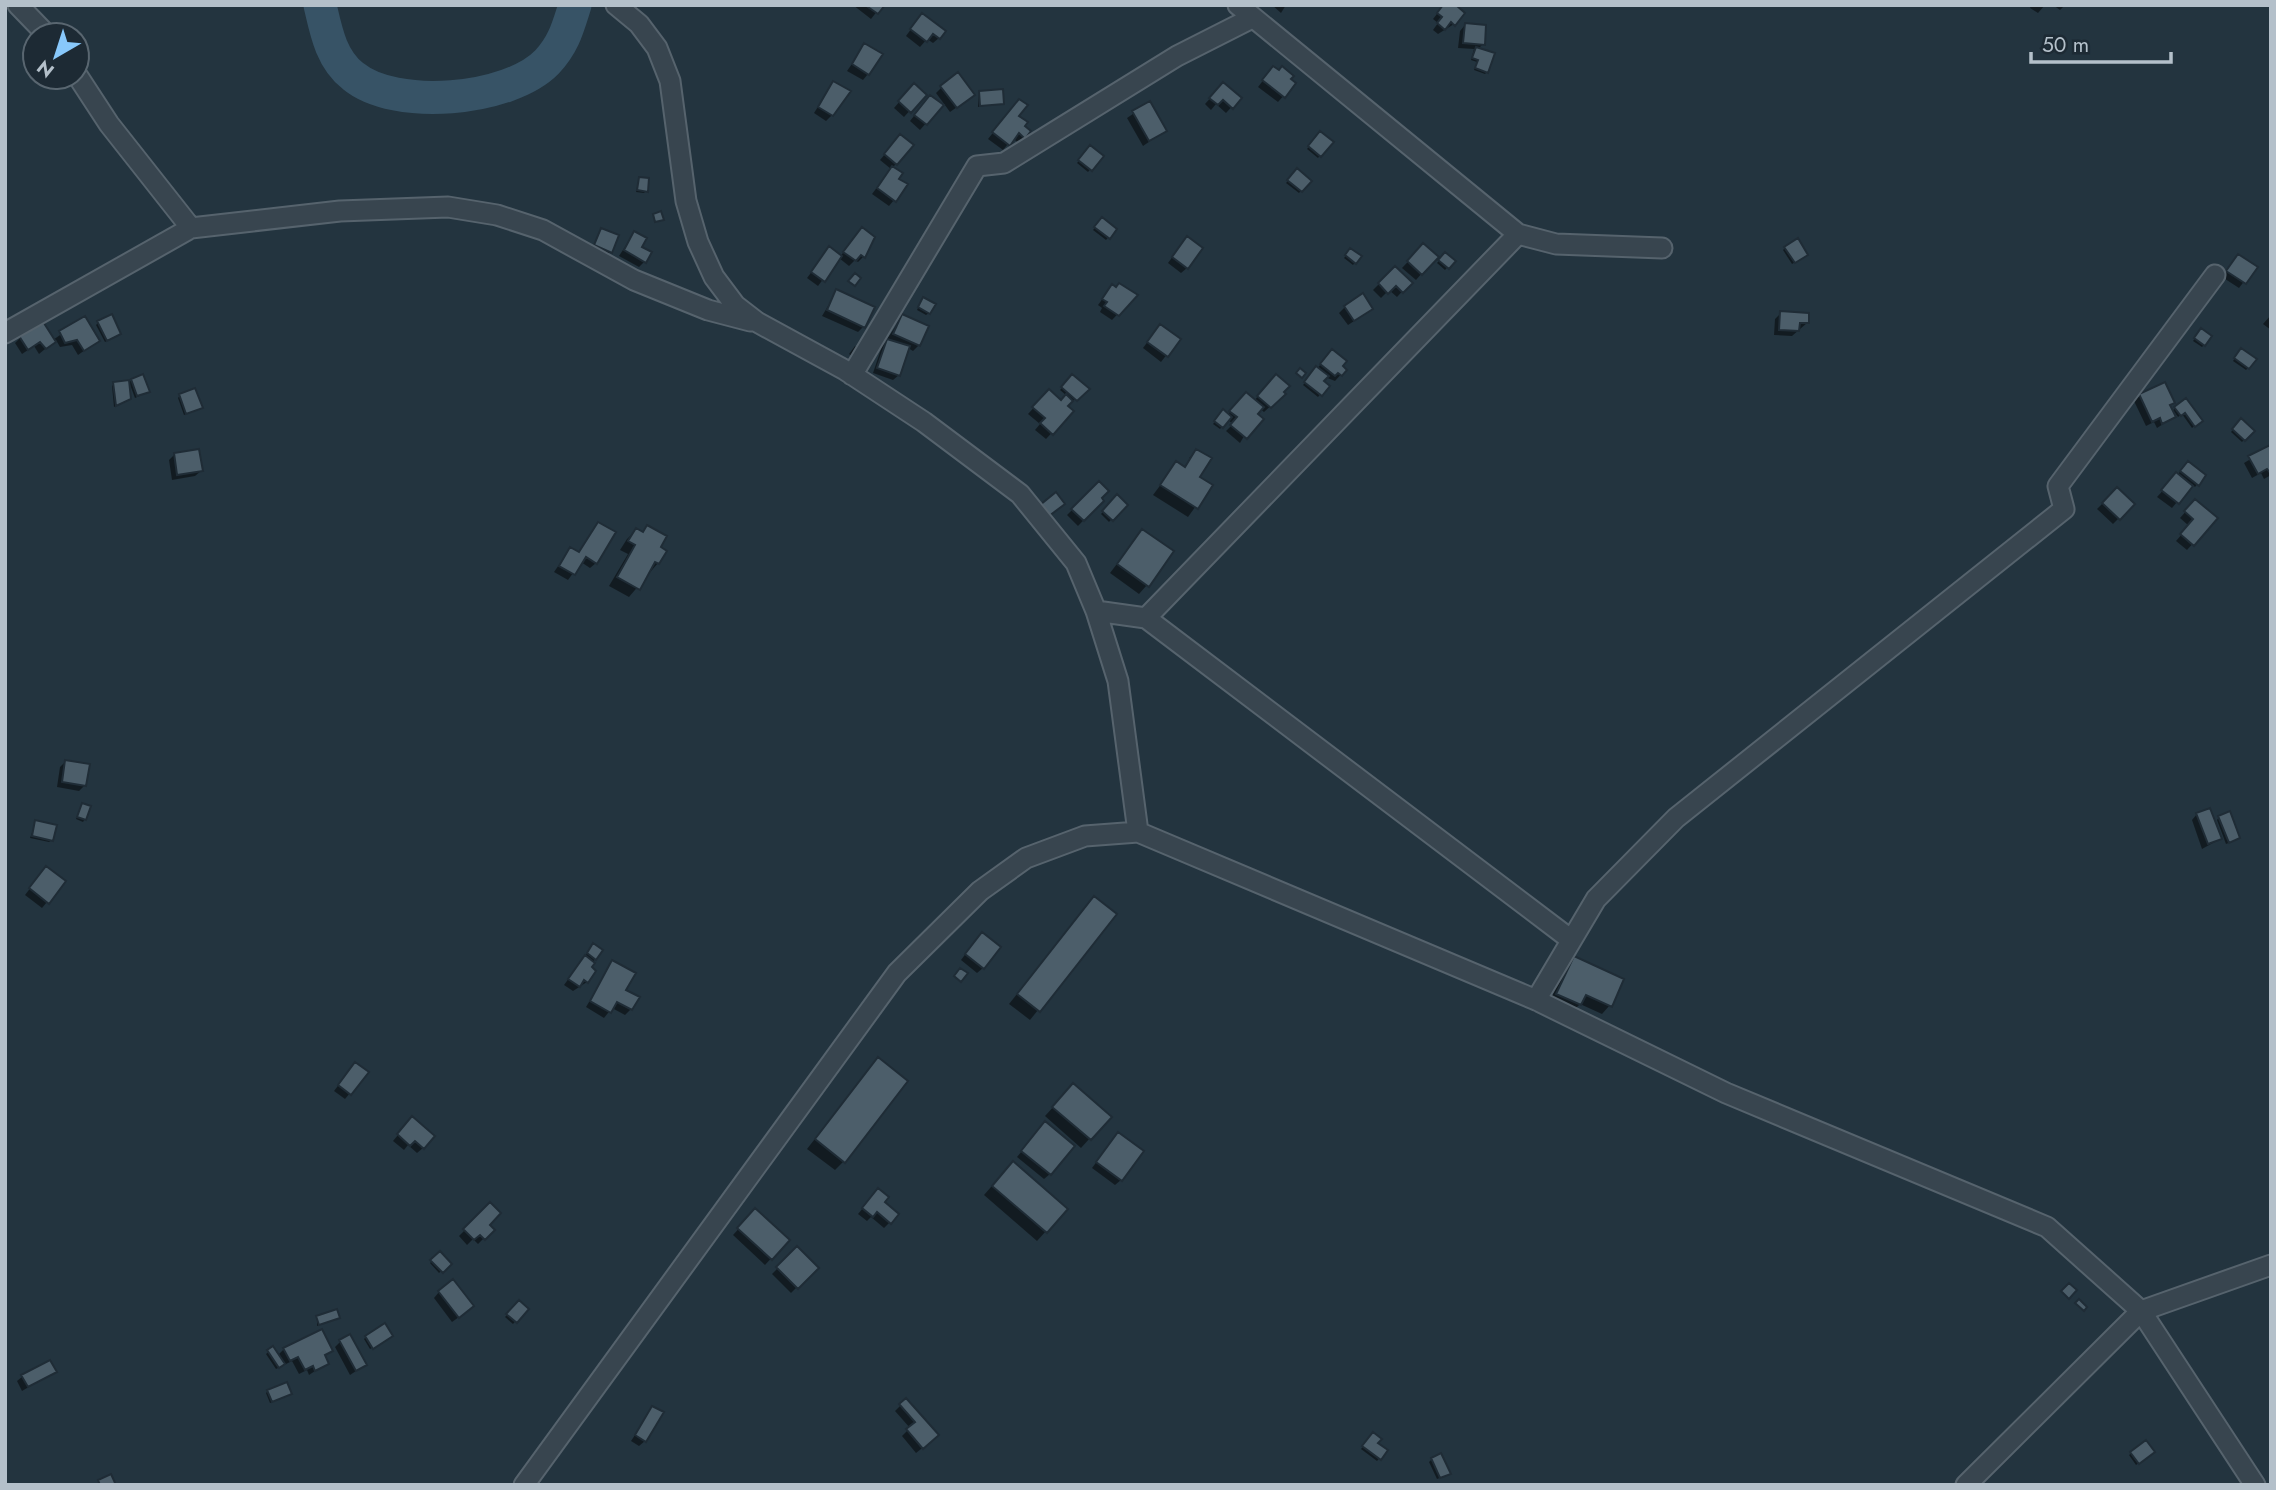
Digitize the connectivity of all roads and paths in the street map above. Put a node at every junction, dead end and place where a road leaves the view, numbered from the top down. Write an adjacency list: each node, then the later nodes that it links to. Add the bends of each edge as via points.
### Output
1 (19, 5): 4 (street)
2 (616, 5): 10 (street, via 639,23 657,48 670,81 687,201 698,242 714,277 735,305)
3 (1245, 12): 7 (street); 12 (street, via 1004,163 977,166)
4 (34, 21)
5 (87, 91): 6 (street)
6 (191, 228): 10 (street, via 340,211 448,207 496,215 543,230 634,280 708,310); 11 (street)
7 (1518, 234): 8 (street, via 1556,244); 14 (street)
8 (1662, 248)
9 (2215, 275): 16 (street, via 2058,486 2064,509 1676,818 1596,899)
10 (757, 323): 12 (street)
11 (5, 333)
12 (852, 375): 13 (street, via 1020,494 1076,563)
13 (1096, 611): 14 (street); 15 (street, via 1118,681)
14 (1146, 618): 16 (street)
15 (1138, 832): 17 (street); 20 (street, via 1085,836 1026,858 980,891 897,973)
16 (1570, 939): 17 (street)
17 (1536, 1000): 19 (street, via 1727,1093 2047,1227)
18 (2271, 1265): 19 (street)
19 (2141, 1311): 21 (street); 22 (street)
20 (524, 1485)
21 (1966, 1485)
22 (2255, 1485)

